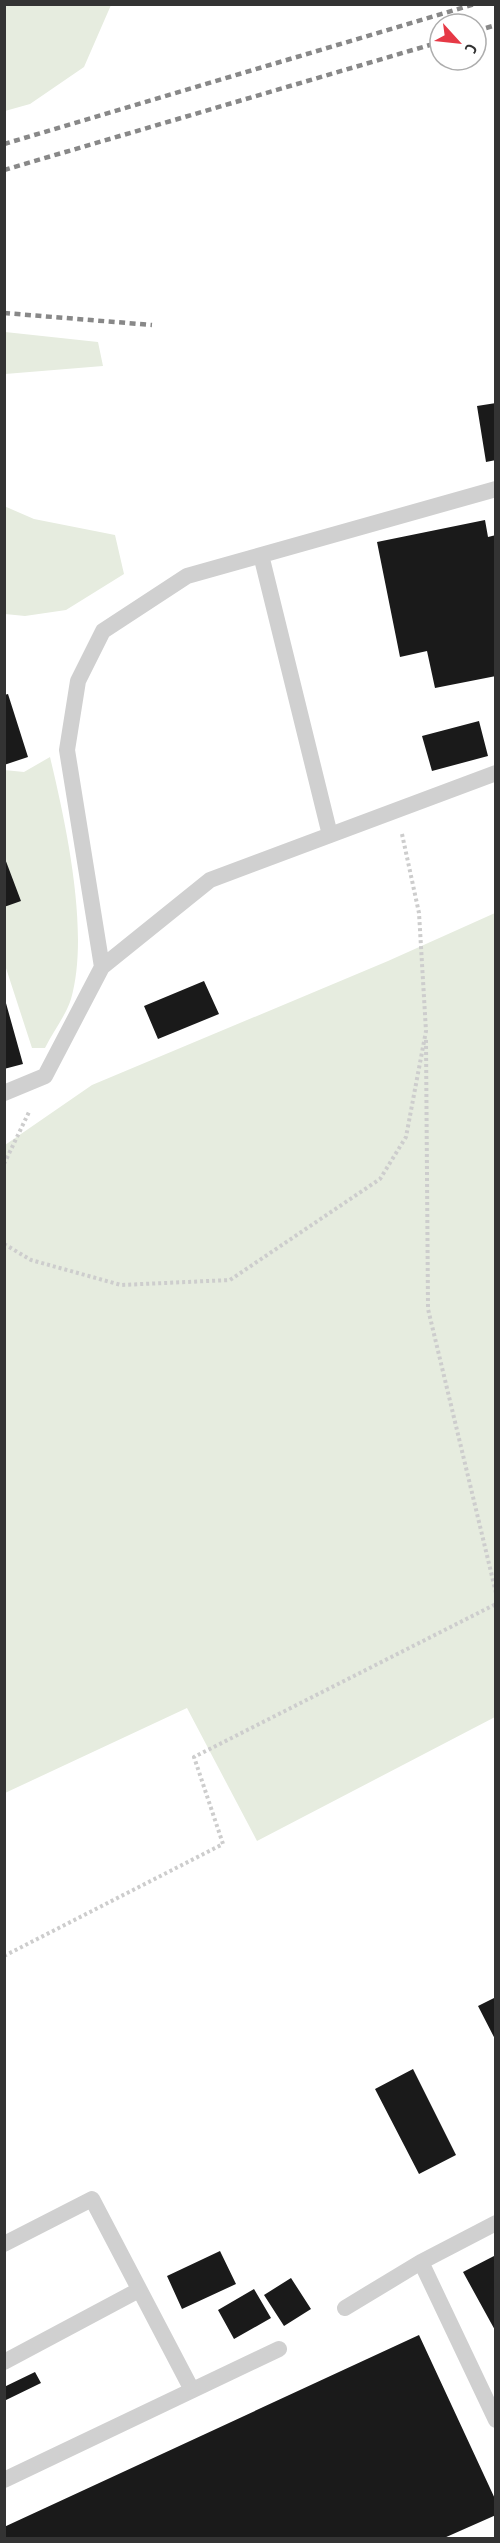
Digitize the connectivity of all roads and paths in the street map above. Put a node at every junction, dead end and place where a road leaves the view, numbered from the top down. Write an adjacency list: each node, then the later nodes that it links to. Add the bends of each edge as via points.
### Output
1 (495, 489): 2 (lane)
2 (261, 555): 5 (lane); 6 (lane, via 187,576 103,631 78,681 67,750)
3 (495, 773): 4 (lane)
4 (397, 810): 5 (lane); 7 (path, via 419,913)
5 (330, 835): 6 (lane, via 210,880)
6 (102, 967): 8 (lane)
7 (426, 1031): 11 (path, via 406,1137 380,1179 230,1280 121,1285 31,1260); 12 (path, via 428,1309)
8 (45, 1076): 9 (lane); 10 (path)
9 (4, 1093)
10 (4, 1164)
11 (4, 1244)
12 (495, 1593)
13 (495, 1604): 14 (path, via 194,1757 223,1844)
14 (4, 1956)
15 (495, 2223): 17 (lane)
16 (4, 2244): 18 (lane, via 92,2199)
17 (421, 2262): 19 (lane); 23 (lane)
18 (140, 2290): 21 (lane); 22 (lane)
19 (345, 2308)
20 (279, 2349): 22 (lane)
21 (4, 2362)
22 (192, 2390): 24 (lane)
23 (495, 2420)
24 (4, 2480)

